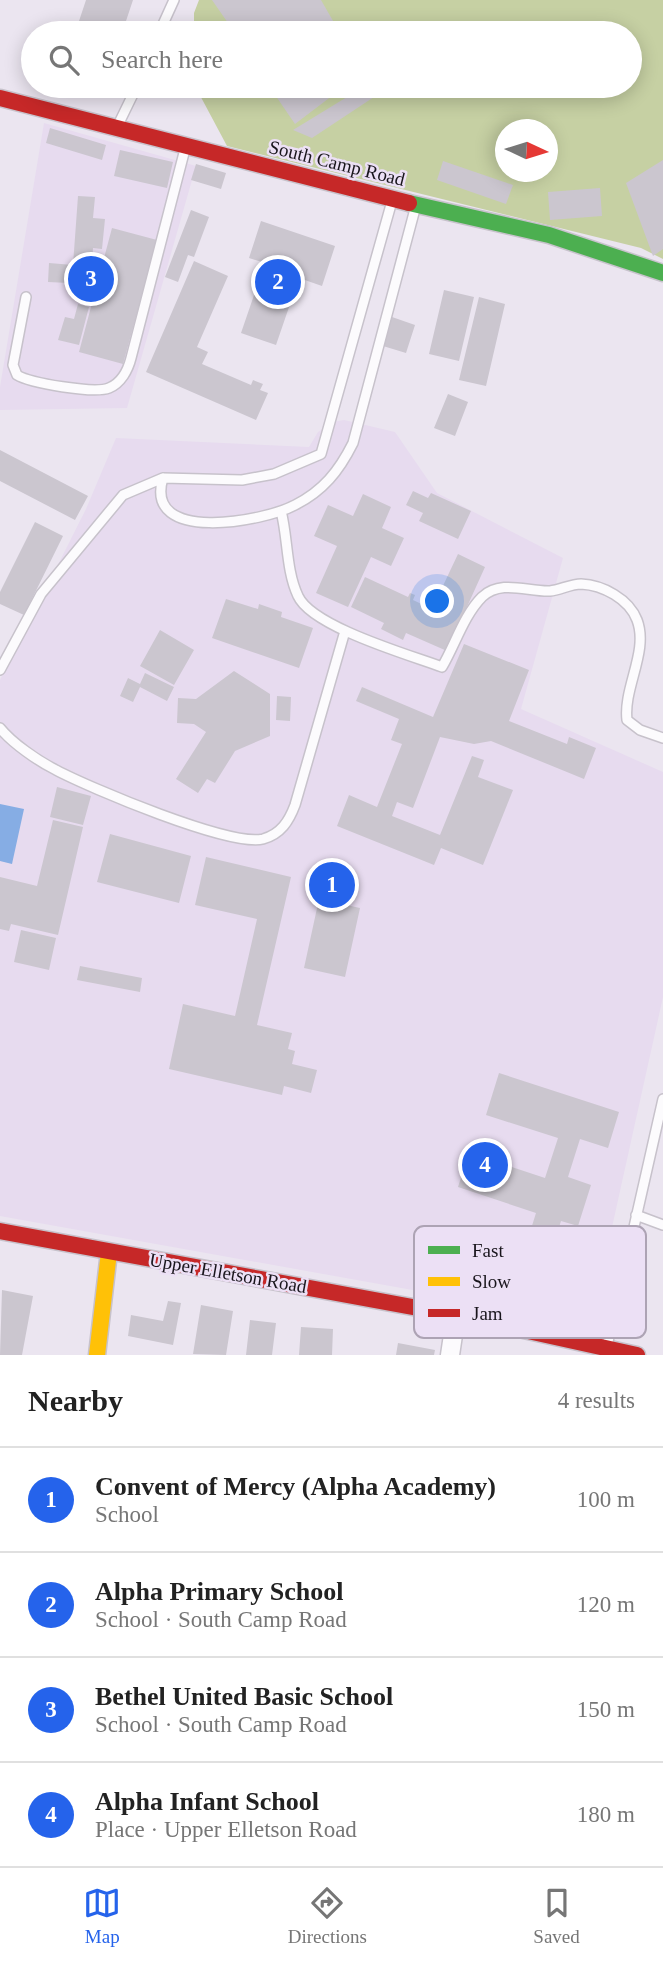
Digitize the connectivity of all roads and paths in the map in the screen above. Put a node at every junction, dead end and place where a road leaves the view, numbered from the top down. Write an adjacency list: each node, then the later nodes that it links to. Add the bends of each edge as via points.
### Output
1 (173, 0): 2 (lane)
2 (164, 21)
3 (0, 98): 5 (street, South Camp Road)
4 (131, 98): 5 (lane)
5 (117, 128): 6 (street, South Camp Road)
6 (186, 146): 7 (street, South Camp Road); 10 (lane, via 131,358 118,381 95,390 17,375 13,365)
7 (393, 199): 8 (street, South Camp Road); 11 (lane, via 321,454 274,474 242,480)
8 (416, 205): 9 (street, South Camp Road, via 549,235); 12 (lane, via 353,443 329,482)
9 (663, 272)
10 (26, 298)
11 (163, 478): 12 (lane, via 162,505 176,517 220,523); 14 (lane, via 123,495 41,594)
12 (281, 511): 13 (lane, via 298,598 308,610)
13 (345, 631): 15 (lane, via 295,805 280,830 264,839 245,840 163,815 54,769); 16 (lane, via 442,667 484,595 511,586 549,591 581,584 605,590 627,602 638,621 640,642 625,705 627,720)
14 (0, 670)
15 (0, 728)
16 (663, 738)
17 (663, 1099): 18 (lane)
18 (636, 1216): 19 (lane); 20 (lane)
19 (663, 1225)
20 (634, 1226)
21 (0, 1231): 22 (street, Upper Elletson Road)
22 (109, 1252): 23 (street, Upper Elletson Road); 27 (street)
23 (414, 1307)
24 (561, 1338): 26 (street, Upper Elletson Road)
25 (609, 1338): 26 (lane)
26 (607, 1348): 28 (street, Upper Elletson Road)
27 (97, 1355)
28 (637, 1355)

